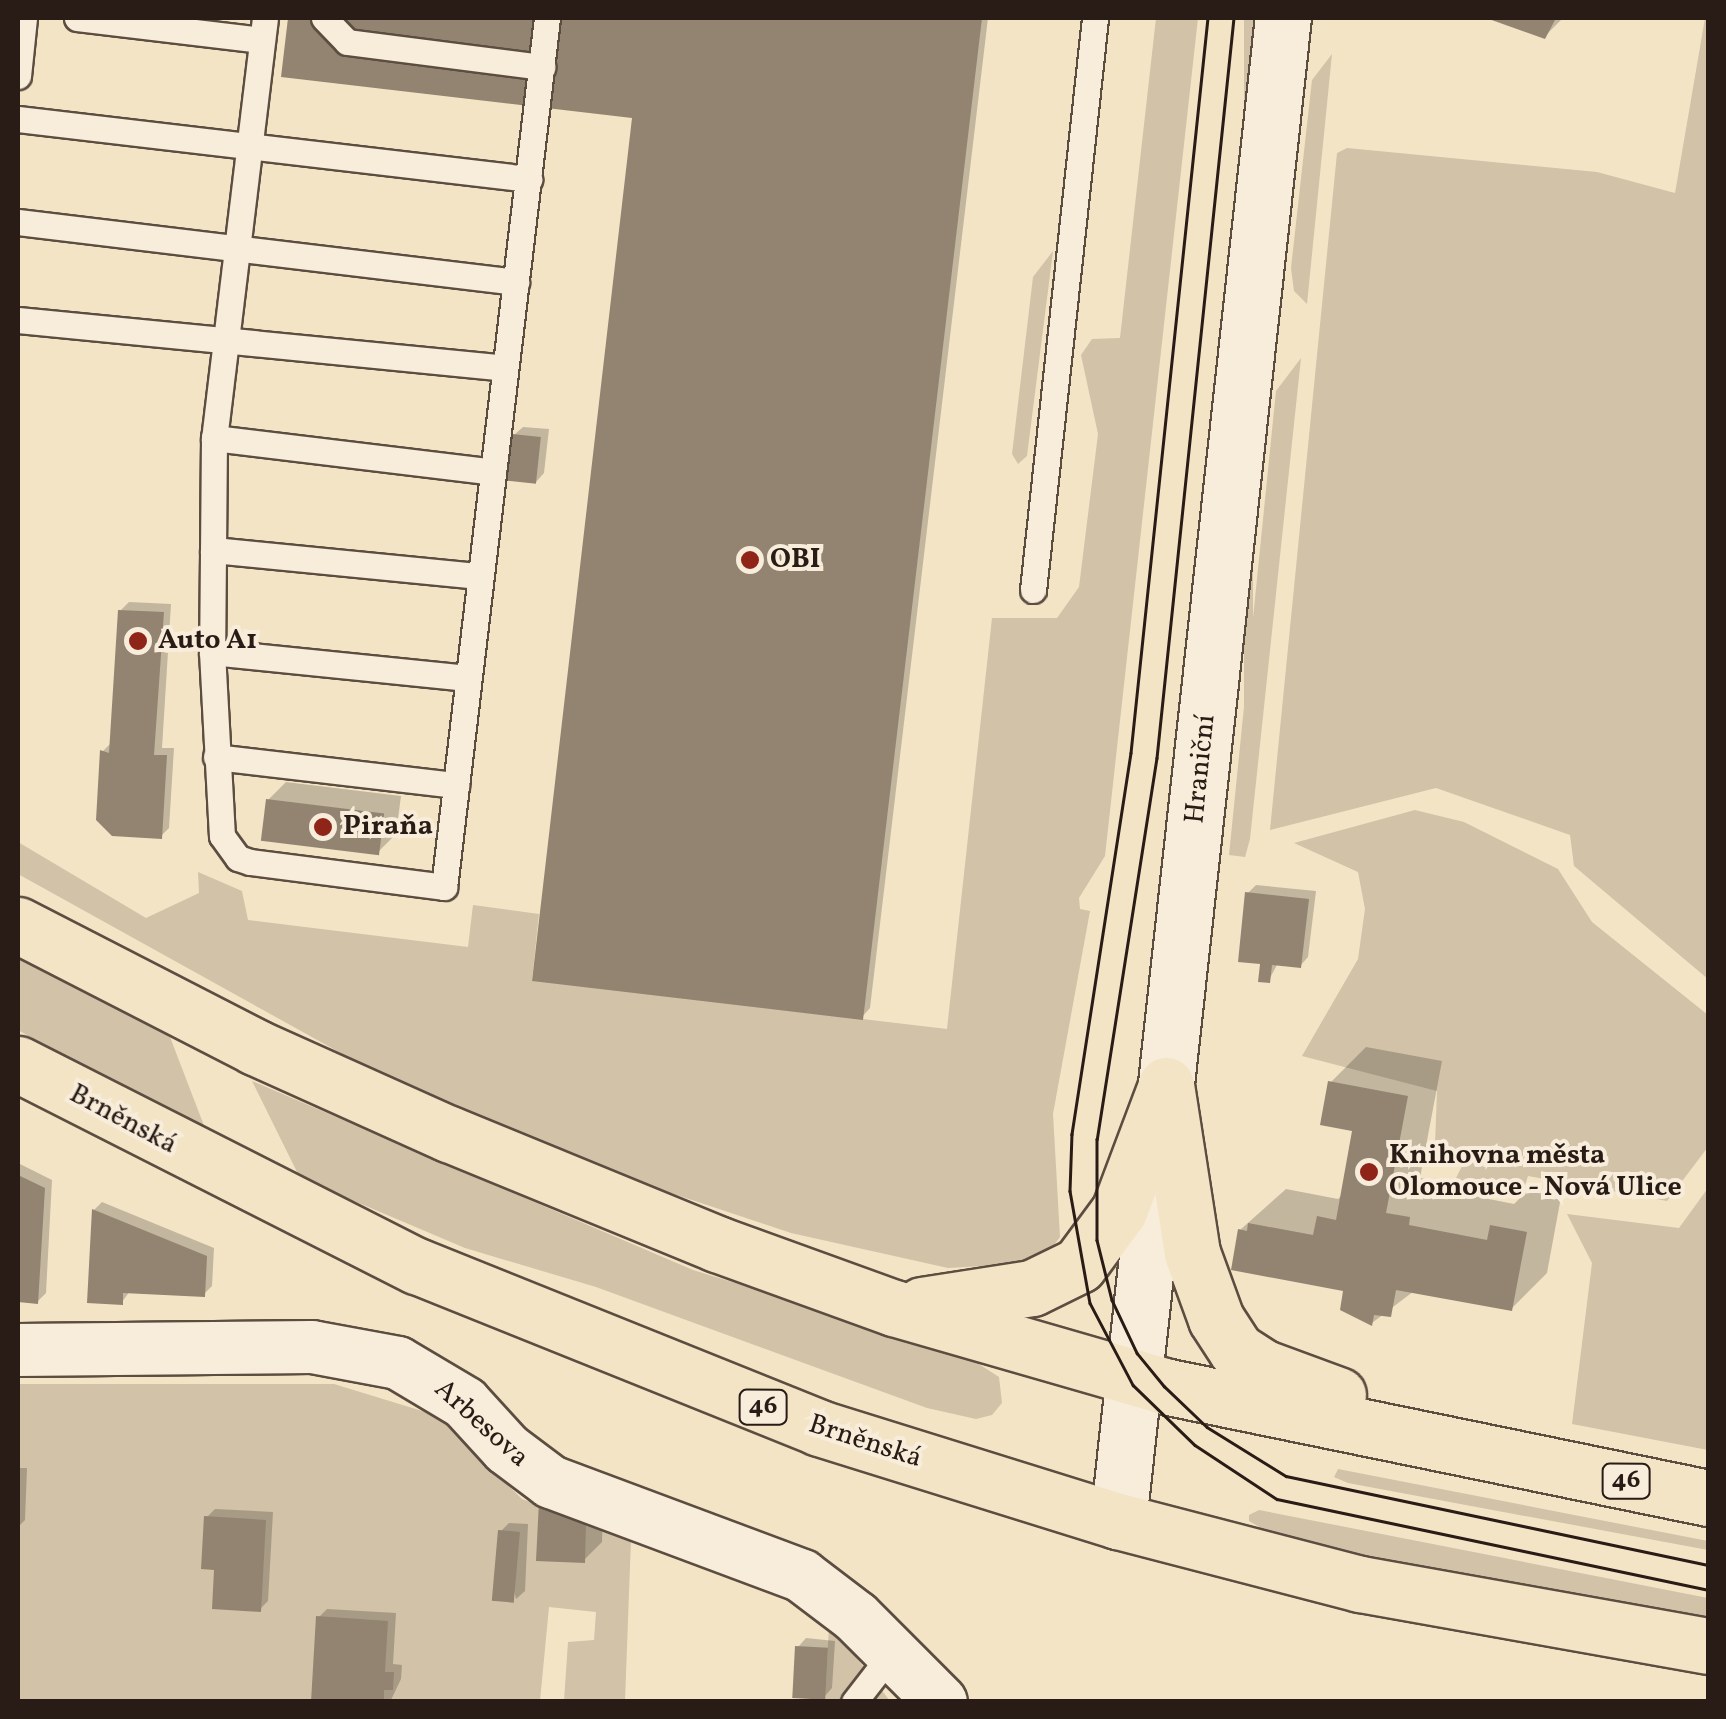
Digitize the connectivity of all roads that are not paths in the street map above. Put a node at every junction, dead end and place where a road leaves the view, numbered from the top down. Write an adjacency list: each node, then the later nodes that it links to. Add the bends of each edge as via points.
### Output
1 (24, 18): 9 (lane)
2 (76, 18): 7 (lane)
3 (324, 18): 8 (lane, via 347,42)
4 (547, 18): 8 (lane)
5 (1096, 18): 23 (lane)
6 (1284, 18): 30 (street, Hraniční)
7 (264, 29): 11 (lane)
8 (542, 67): 12 (lane)
9 (18, 76)
10 (18, 119): 11 (lane)
11 (248, 148): 12 (lane); 14 (lane)
12 (529, 179): 15 (lane)
13 (18, 222): 14 (lane)
14 (234, 251): 15 (lane); 17 (lane)
15 (516, 282): 18 (lane)
16 (18, 320): 17 (lane)
17 (222, 338): 18 (lane); 19 (lane)
18 (505, 368): 20 (lane)
19 (214, 438): 20 (lane); 21 (lane)
20 (493, 472): 22 (lane)
21 (213, 550): 22 (lane); 24 (lane)
22 (480, 576): 25 (lane)
23 (1034, 590)
24 (212, 652): 25 (lane); 26 (lane)
25 (468, 678): 27 (lane)
26 (216, 757): 27 (lane); 27 (lane, via 222,836 238,858 444,887)
27 (456, 785)
28 (18, 925): 31 (main road, 46, via 254,1047 448,1134 716,1244)
29 (18, 1064): 36 (main road, Brněnská / 46, via 300,1210 512,1307 819,1428)
30 (1166, 1085): 31 (main road, via 1119,1211 1079,1265 1032,1288); 33 (street, Hraniční); 34 (main road, via 1192,1252 1216,1319 1236,1350 1283,1376)
31 (894, 1308): 33 (main road, 46)
32 (18, 1350): 38 (street, Arbesova, via 312,1347 377,1355 451,1393 552,1482 802,1576)
33 (1134, 1376): 34 (main road, 46); 36 (street, Hraniční)
34 (1544, 1465): 35 (main road, 46)
35 (1708, 1498)
36 (1118, 1521): 37 (main road, Brněnská / 46, via 1360,1584)
37 (1708, 1646)
38 (892, 1653): 39 (lane); 40 (street, Arbesova)
39 (854, 1702)
40 (941, 1702)

